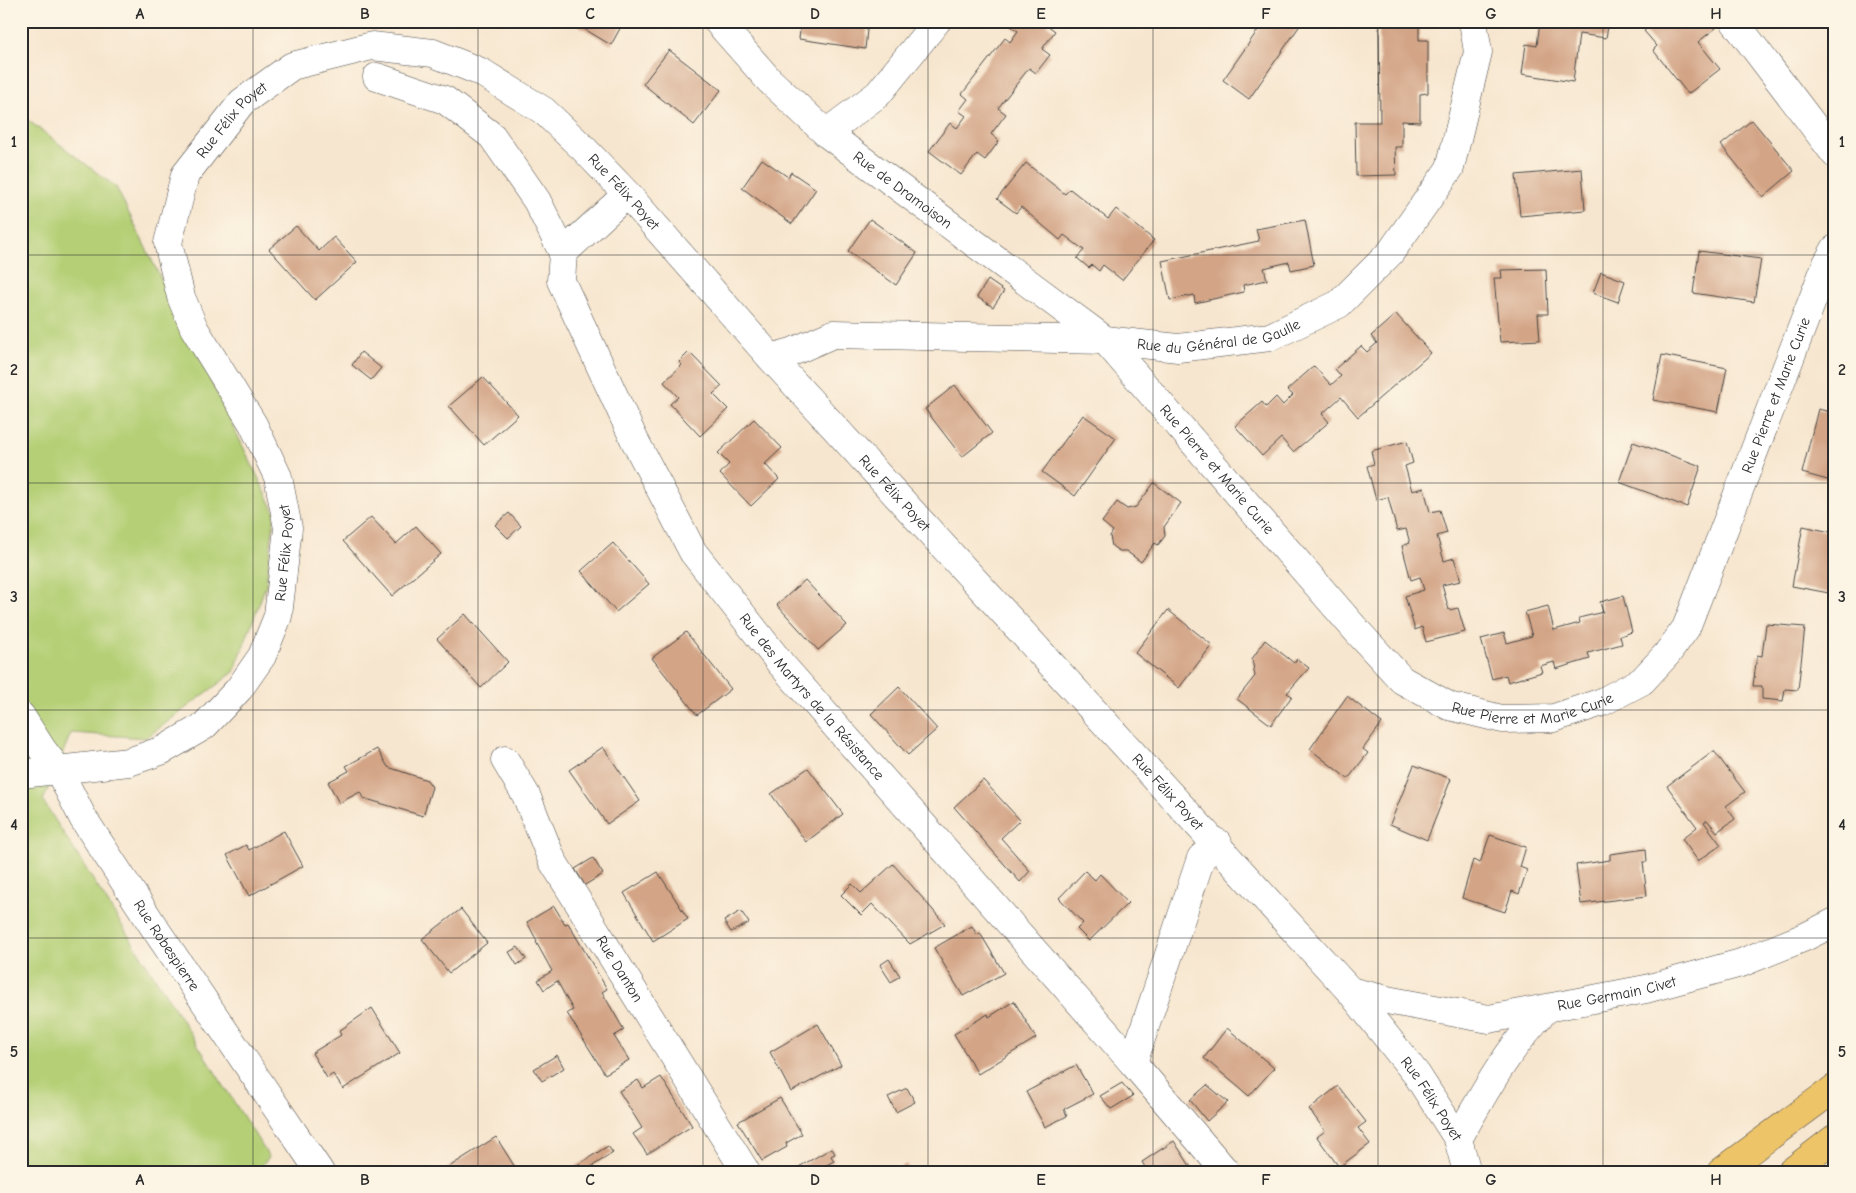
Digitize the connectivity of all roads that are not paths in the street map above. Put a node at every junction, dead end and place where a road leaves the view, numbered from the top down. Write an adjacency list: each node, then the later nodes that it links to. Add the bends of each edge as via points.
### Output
1 (718, 21): 6 (street, Rue de Dramoison, via 769,80)
2 (938, 21): 6 (street, via 878,94)
3 (1473, 21): 11 (street, Rue du Général de Gaulle, via 1478,52 1450,168 1390,253 1340,304 1270,336 1178,348)
4 (1734, 21): 7 (street)
5 (377, 77): 10 (street, via 445,100 492,136 537,201)
6 (826, 133): 11 (street, Rue de Dramoison)
7 (1835, 154)
8 (627, 194): 10 (street); 12 (street, Rue Félix Poyet); 15 (street, Rue Félix Poyet, via 544,111 481,72 433,53 372,46 292,66 242,102 185,175 168,243 181,298 194,328 253,424 278,477 288,528 278,616 262,656 240,689 204,726 163,750 129,762)
9 (1835, 250): 11 (street, Rue Pierre et Marie Curie, via 1826,265 1686,628 1642,680 1602,702 1554,718 1502,720 1449,706 1402,680)
10 (563, 253): 21 (street, Rue des Martyrs de la Résistance, via 561,281 634,439 693,552 782,664)
11 (1105, 340): 12 (street, Rue du Général de Gaulle, via 833,334)
12 (771, 358): 17 (street, Rue Félix Poyet)
13 (21, 716): 15 (street, Rue Robespierre)
14 (505, 760): 26 (street, Rue Danton, via 526,795 552,860)
15 (59, 771): 16 (street, Rue Félix Poyet); 25 (street, Rue Robespierre, via 83,818)
16 (21, 774)
17 (1218, 843): 19 (street, Rue Félix Poyet); 21 (street, via 1201,858)
18 (1835, 922): 20 (street, Rue Germain Civet, via 1741,963 1646,989)
19 (1350, 991): 20 (street, via 1489,1019); 24 (street, Rue Félix Poyet, via 1417,1074)
20 (1545, 1010): 24 (street, Rue Germain Civet, via 1520,1036 1502,1062)
21 (1133, 1063): 27 (street, Rue des Martyrs de la Résistance)
22 (1835, 1088): 29 (highway)
23 (1835, 1138): 30 (highway)
24 (1458, 1139): 28 (street, Rue Félix Poyet)
25 (320, 1172)
26 (746, 1172)
27 (1226, 1172)
28 (1467, 1172)
29 (1721, 1172)
30 (1790, 1172)

